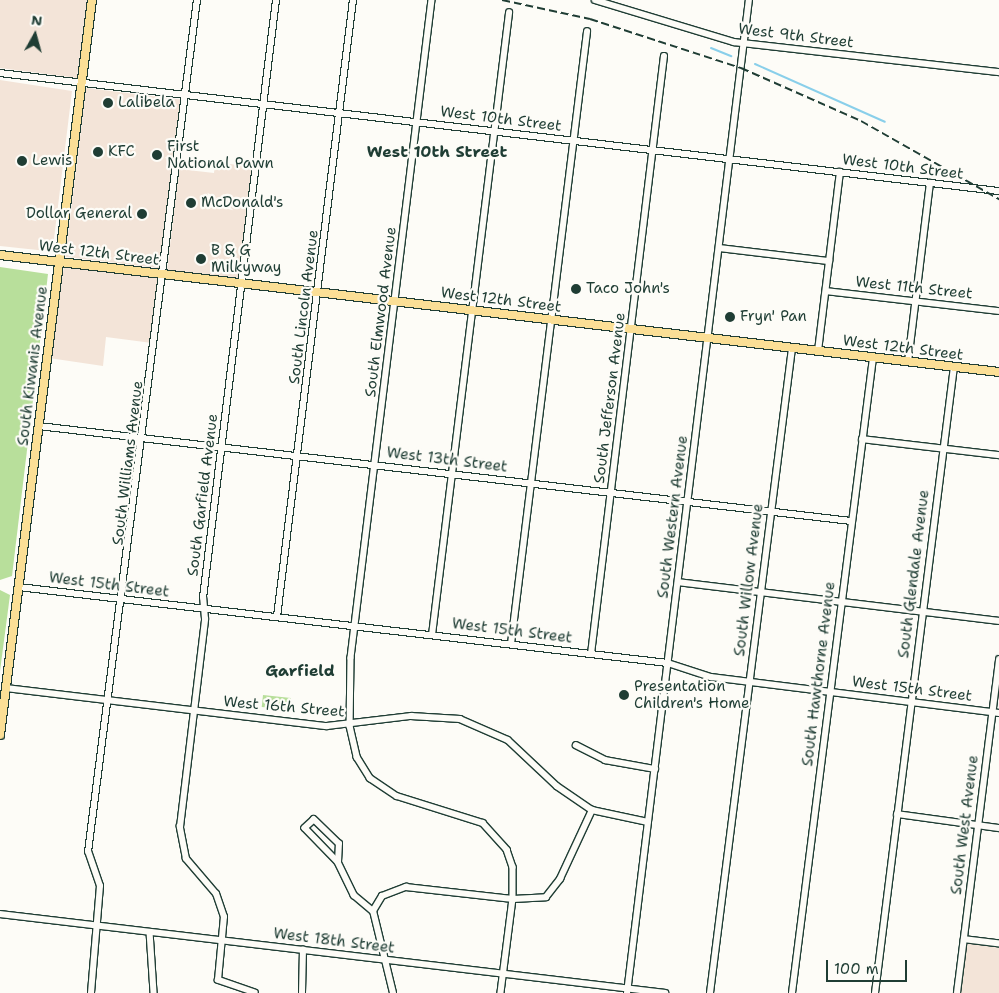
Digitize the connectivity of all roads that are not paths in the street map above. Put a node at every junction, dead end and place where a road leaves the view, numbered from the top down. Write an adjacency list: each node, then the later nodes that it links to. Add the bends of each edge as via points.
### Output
1 (92, 0): 14 (main road, South Kiwanis Avenue)
2 (197, 0): 15 (street, South Williams Avenue)
3 (276, 0): 16 (street, South Garfield Avenue)
4 (354, 0): 17 (street, South Lincoln Avenue)
5 (432, 0): 18 (street, South Elmwood Avenue)
6 (595, 0): 10 (street, West 9th Street)
7 (749, 0): 10 (street, South Western Avenue)
8 (509, 14): 19 (street)
9 (587, 32): 20 (street)
10 (744, 43): 12 (street, West 9th Street); 22 (street, South Western Avenue)
11 (664, 56): 21 (street, South Jefferson Avenue)
12 (999, 72)
13 (0, 73): 14 (street, West 10th Street)
14 (83, 84): 15 (street, West 10th Street); 29 (main road, South Kiwanis Avenue)
15 (186, 96): 16 (street, West 10th Street); 30 (street, South Williams Avenue)
16 (263, 104): 17 (street, West 10th Street); 31 (street, South Garfield Avenue)
17 (341, 113): 18 (street, West 10th Street); 33 (street, South Lincoln Avenue)
18 (418, 122): 19 (street, West 10th Street); 35 (street, South Elmwood Avenue)
19 (494, 131): 20 (street, West 10th Street); 36 (street)
20 (573, 140): 21 (street, West 10th Street); 38 (street)
21 (653, 149): 22 (street, West 10th Street); 39 (street, South Jefferson Avenue)
22 (731, 158): 23 (street, West 10th Street); 26 (street, South Western Avenue)
23 (840, 172): 24 (street, West 10th Street); 28 (street)
24 (930, 182): 25 (street, West 10th Street); 34 (street)
25 (999, 191)
26 (720, 248): 28 (street); 40 (street, South Western Avenue)
27 (0, 256): 29 (main road, West 12th Street)
28 (829, 261): 32 (street)
29 (60, 262): 30 (main road, West 12th Street); 47 (main road, South Kiwanis Avenue)
30 (164, 274): 31 (main road, West 12th Street); 48 (street, South Williams Avenue)
31 (241, 284): 33 (main road, West 12th Street); 50 (street, South Garfield Avenue)
32 (826, 291): 34 (street, West 11th Street); 42 (street)
33 (318, 293): 35 (main road, West 12th Street); 53 (street, South Lincoln Avenue)
34 (916, 301): 37 (street, West 11th Street); 44 (street)
35 (395, 302): 36 (main road, West 12th Street); 54 (street, South Elmwood Avenue)
36 (472, 311): 38 (main road, West 12th Street); 55 (street)
37 (999, 311)
38 (552, 320): 39 (main road, West 12th Street); 56 (street)
39 (632, 330): 40 (main road, West 12th Street); 57 (street, South Jefferson Avenue)
40 (708, 338): 41 (main road, West 12th Street); 58 (street, South Western Avenue)
41 (792, 348): 42 (main road, West 12th Street); 59 (street, South Willow Avenue)
42 (818, 351): 43 (main road, West 12th Street)
43 (873, 358): 44 (main road, West 12th Street); 49 (street, South Hawthorne Avenue)
44 (908, 362): 45 (main road, West 12th Street)
45 (954, 367): 46 (main road, West 12th Street); 51 (street, South Glendale Avenue)
46 (999, 372)
47 (39, 426): 48 (street, West 13th Street); 62 (main road, South Kiwanis Avenue)
48 (144, 438): 50 (street, West 13th Street); 64 (street, South Williams Avenue)
49 (862, 439): 51 (street); 60 (street, South Hawthorne Avenue)
50 (221, 446): 53 (street, West 13th Street); 66 (street, South Garfield Avenue)
51 (942, 449): 52 (street); 67 (street, South Glendale Avenue)
52 (999, 455)
53 (298, 456): 54 (street, West 13th Street); 68 (street, South Lincoln Avenue)
54 (375, 464): 55 (street, West 13th Street); 70 (street, South Elmwood Avenue)
55 (452, 473): 56 (street, West 13th Street); 71 (street)
56 (532, 483): 57 (street, West 13th Street); 72 (street)
57 (611, 492): 58 (street, West 13th Street); 73 (street, South Jefferson Avenue)
58 (688, 501): 59 (street, West 13th Street); 61 (street, South Western Avenue)
59 (770, 511): 60 (street, West 13th Street); 63 (street, South Willow Avenue)
60 (851, 521): 65 (street, South Hawthorne Avenue)
61 (678, 582): 63 (street); 75 (street, South Western Avenue)
62 (19, 587): 64 (street, West 15th Street); 77 (main road, South Kiwanis Avenue)
63 (760, 592): 65 (street); 76 (street, South Willow Avenue)
64 (121, 599): 66 (street, West 15th Street); 79 (street, South Williams Avenue)
65 (841, 602): 67 (street); 78 (street, South Hawthorne Avenue)
66 (204, 609): 68 (street, West 15th Street); 81 (street, South Garfield Avenue)
67 (923, 612): 69 (street); 80 (street, South Glendale Avenue)
68 (277, 617): 70 (street, West 15th Street)
69 (999, 621)
70 (355, 626): 71 (street, West 15th Street); 83 (street, South Elmwood Avenue)
71 (432, 635): 72 (street, West 15th Street)
72 (512, 644): 73 (street, West 15th Street)
73 (591, 654): 75 (street, West 15th Street)
74 (999, 660): 82 (street, South West Avenue)
75 (668, 662): 76 (street, West 15th Street, via 707,676); 86 (street, South Western Avenue)
76 (748, 681): 78 (street, West 15th Street); 112 (street, South Willow Avenue)
77 (6, 688): 79 (street, West 16th Street); 84 (main road, South Kiwanis Avenue)
78 (829, 691): 80 (street, West 15th Street); 113 (street, South Hawthorne Avenue)
79 (106, 700): 81 (street, West 16th Street); 96 (street, South Williams Avenue, via 88,852 100,886)
80 (910, 702): 82 (street, West 15th Street); 88 (street, South Glendale Avenue)
81 (193, 710): 83 (street, West 16th Street); 99 (street, South Garfield Avenue, via 180,838 186,859 218,900 224,917)
82 (996, 712): 90 (street, South West Avenue)
83 (350, 726): 87 (street, West 16th Street, via 431,716 476,724 508,740 557,786); 93 (street, South Elmwood Avenue, via 357,756 370,778 383,788 474,818 494,832 511,857)
84 (0, 735)
85 (576, 745): 86 (street, via 605,760)
86 (655, 768): 89 (street, South Western Avenue)
87 (592, 810): 89 (street, West 16th Street); 93 (street, via 554,888 536,900)
88 (897, 814): 90 (street); 114 (street, South Glendale Avenue)
89 (648, 822): 104 (street, South Western Avenue)
90 (979, 825): 91 (street); 98 (street, South West Avenue)
91 (999, 828)
92 (338, 862): 92 (street, via 305,828 314,820 339,844); 94 (street, via 348,888)
93 (513, 899): 94 (street, via 397,888 382,896); 103 (street, South Elmwood Avenue)
94 (373, 911): 102 (street)
95 (0, 914): 96 (street, West 18th Street)
96 (97, 925): 97 (street, West 18th Street); 105 (street)
97 (150, 932): 99 (street, West 18th Street); 106 (street)
98 (964, 939): 100 (street); 115 (street, South West Avenue)
99 (222, 941): 101 (street, West 18th Street); 107 (street, South Garfield Avenue, via 218,980)
100 (999, 943)
101 (303, 950): 102 (street, West 18th Street); 108 (street)
102 (386, 960): 103 (street, West 18th Street); 109 (street)
103 (503, 974): 104 (street, West 18th Street); 110 (street)
104 (627, 991): 111 (street, West 18th Street)
105 (91, 993)
106 (154, 993)
107 (255, 993)
108 (302, 993)
109 (393, 993)
110 (501, 993)
111 (665, 993)
112 (710, 993)
113 (792, 993)
114 (875, 993)
115 (958, 993)

